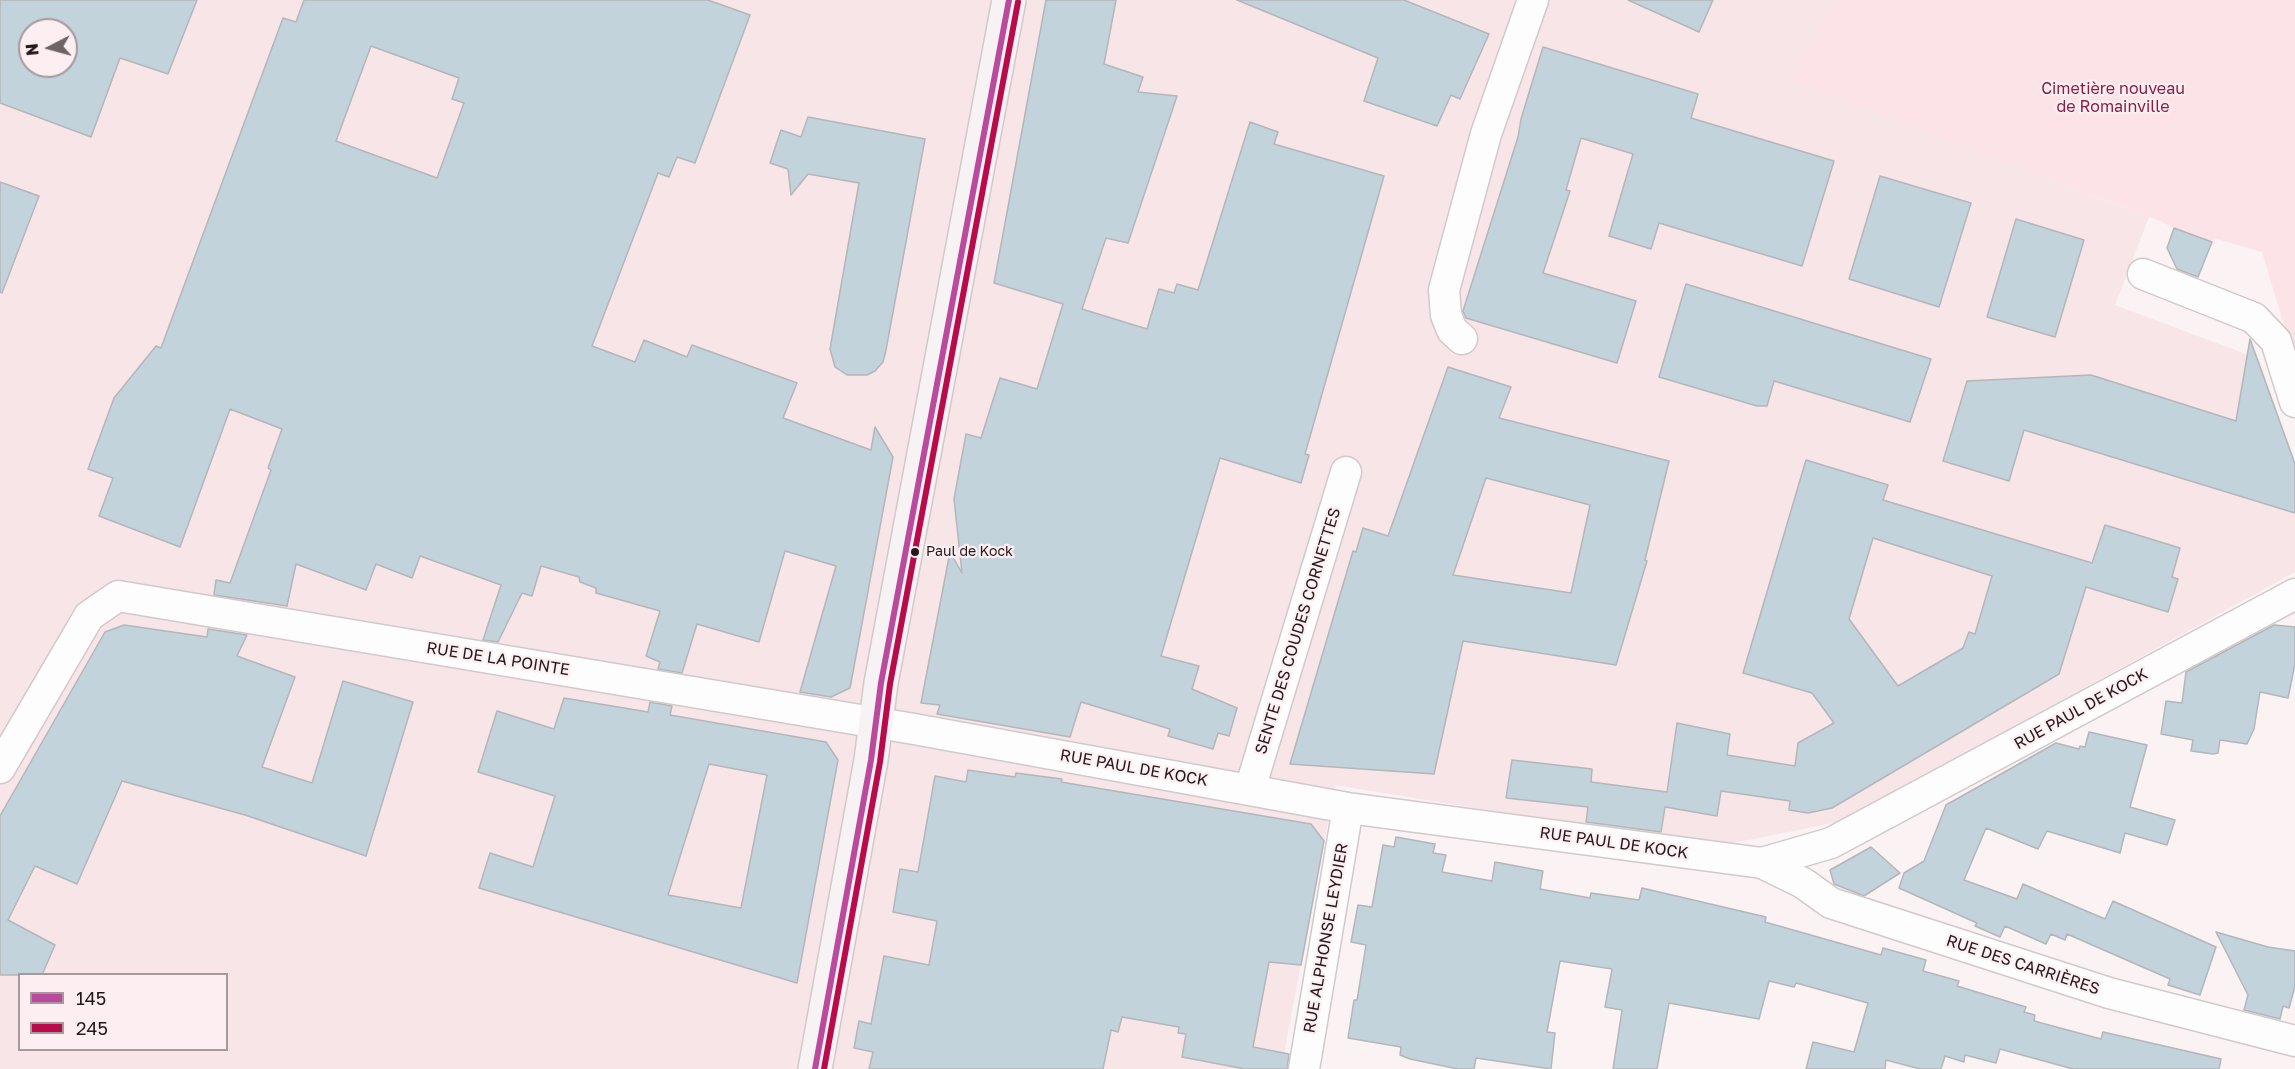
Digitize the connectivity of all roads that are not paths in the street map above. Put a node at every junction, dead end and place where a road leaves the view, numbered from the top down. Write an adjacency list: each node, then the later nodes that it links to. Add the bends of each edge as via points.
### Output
1 (1008, 2): 8 (main road, via 883,672)
2 (1523, 3): 4 (street, via 1444,290 1446,315 1452,330)
3 (2143, 274): 5 (street, via 2260,322 2276,341)
4 (1462, 339)
5 (2295, 402)
6 (1346, 472): 10 (street, SENTE DES COUDES CORNETTES)
7 (2295, 594): 12 (street, RUE PAUL DE KOCK, via 1831,843)
8 (877, 723): 9 (street, RUE DE LA POINTE, via 118,596 89,616); 10 (street, RUE PAUL DE KOCK); 14 (main road)
9 (0, 768)
10 (1250, 789): 11 (street, RUE PAUL DE KOCK)
11 (1348, 808): 12 (street, RUE PAUL DE KOCK); 15 (street, RUE ALPHONSE LEYDIER)
12 (1762, 863): 13 (street, RUE DES CARRIÈRES, via 1803,883 1831,903 2109,993)
13 (2295, 1041)
14 (814, 1069)
15 (1304, 1069)

